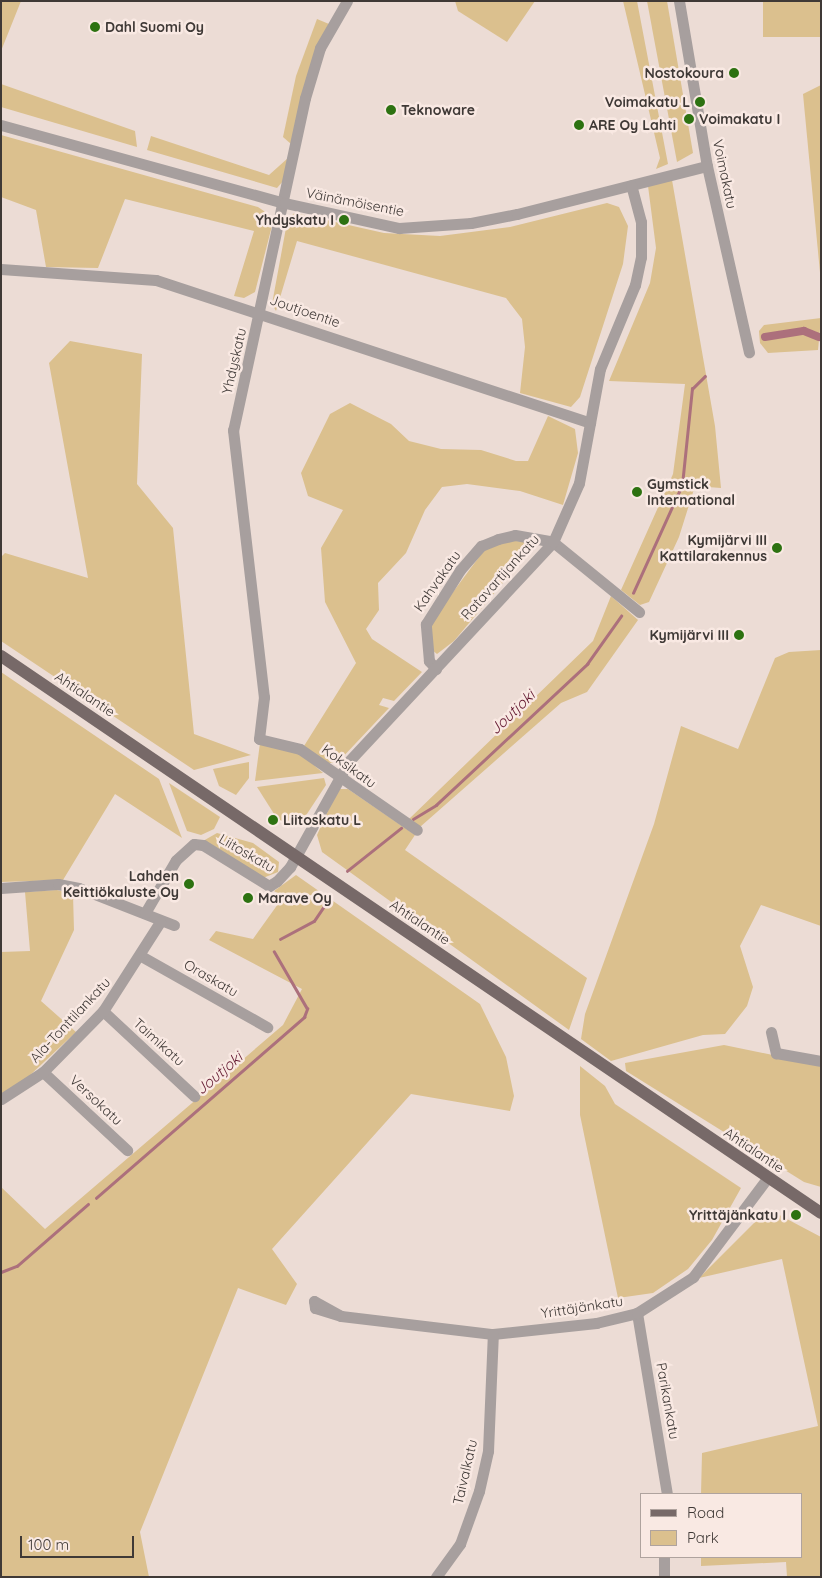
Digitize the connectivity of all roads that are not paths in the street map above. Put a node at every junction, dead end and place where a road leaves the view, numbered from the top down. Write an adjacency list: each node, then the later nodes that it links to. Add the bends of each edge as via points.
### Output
1 (347, 1): 6 (street, Yhdyskatu, via 320,48)
2 (679, 1): 4 (street, Voimakatu)
3 (1, 125): 6 (street, Väinämöisentie)
4 (707, 166): 5 (street, Väinämöisentie); 9 (street, Voimakatu)
5 (631, 185): 6 (street, Väinämöisentie, via 471,224 399,228); 10 (street, Ratavartijankatu, via 641,222 641,257 635,285 600,369)
6 (285, 204): 8 (street, Yhdyskatu)
7 (1, 269): 8 (street, Joutjoentie, via 156,280)
8 (260, 311): 10 (street, Joutjoentie); 15 (street, Yhdyskatu, via 234,430 264,697)
9 (749, 352)
10 (590, 423): 11 (street, Ratavartijankatu, via 579,483)
11 (553, 542): 12 (street, Kahvakatu); 14 (street, Ratavartijankatu); 14 (street, Kahvakatu, via 515,535 481,546 426,624 430,662)
12 (639, 612)
13 (1, 656): 18 (main road, Ahtialantie)
14 (436, 669): 16 (street, Ratavartijankatu)
15 (259, 739): 16 (street, Koksikatu, via 300,749)
16 (336, 777): 17 (street, Koksikatu); 18 (street, Ratavartijankatu)
17 (417, 830)
18 (296, 855): 20 (street, Liitoskatu, via 270,886 203,845 194,844 176,860); 32 (main road, Ahtialantie)
19 (1, 888): 20 (street, via 58,884)
20 (145, 913): 21 (street)
21 (160, 922): 22 (street); 23 (street, Ala-Tonttilankatu)
22 (174, 925)
23 (141, 956): 24 (street, Ala-Tonttilankatu); 25 (street, Oraskatu)
24 (103, 1011): 28 (street, Ala-Tonttilankatu); 29 (street, Taimikatu)
25 (266, 1027)
26 (771, 1032): 27 (street, via 776,1053)
27 (821, 1061)
28 (44, 1072): 30 (street, Ala-Tonttilankatu); 31 (street, Versokatu)
29 (194, 1096)
30 (1, 1099)
31 (127, 1150)
32 (768, 1177): 33 (main road, Ahtialantie); 34 (street, Yrittäjänkatu, via 693,1277)
33 (821, 1213)
34 (637, 1313): 36 (street, Yrittäjänkatu, via 596,1323); 37 (street, Parikankatu)
35 (341, 1316): 36 (street, Yrittäjänkatu)
36 (493, 1334): 39 (street, Taivalkatu, via 488,1451 479,1491 460,1544)
37 (667, 1493)
38 (663, 1558): 40 (street); 41 (street)
39 (436, 1577)
40 (659, 1577)
41 (664, 1577)

